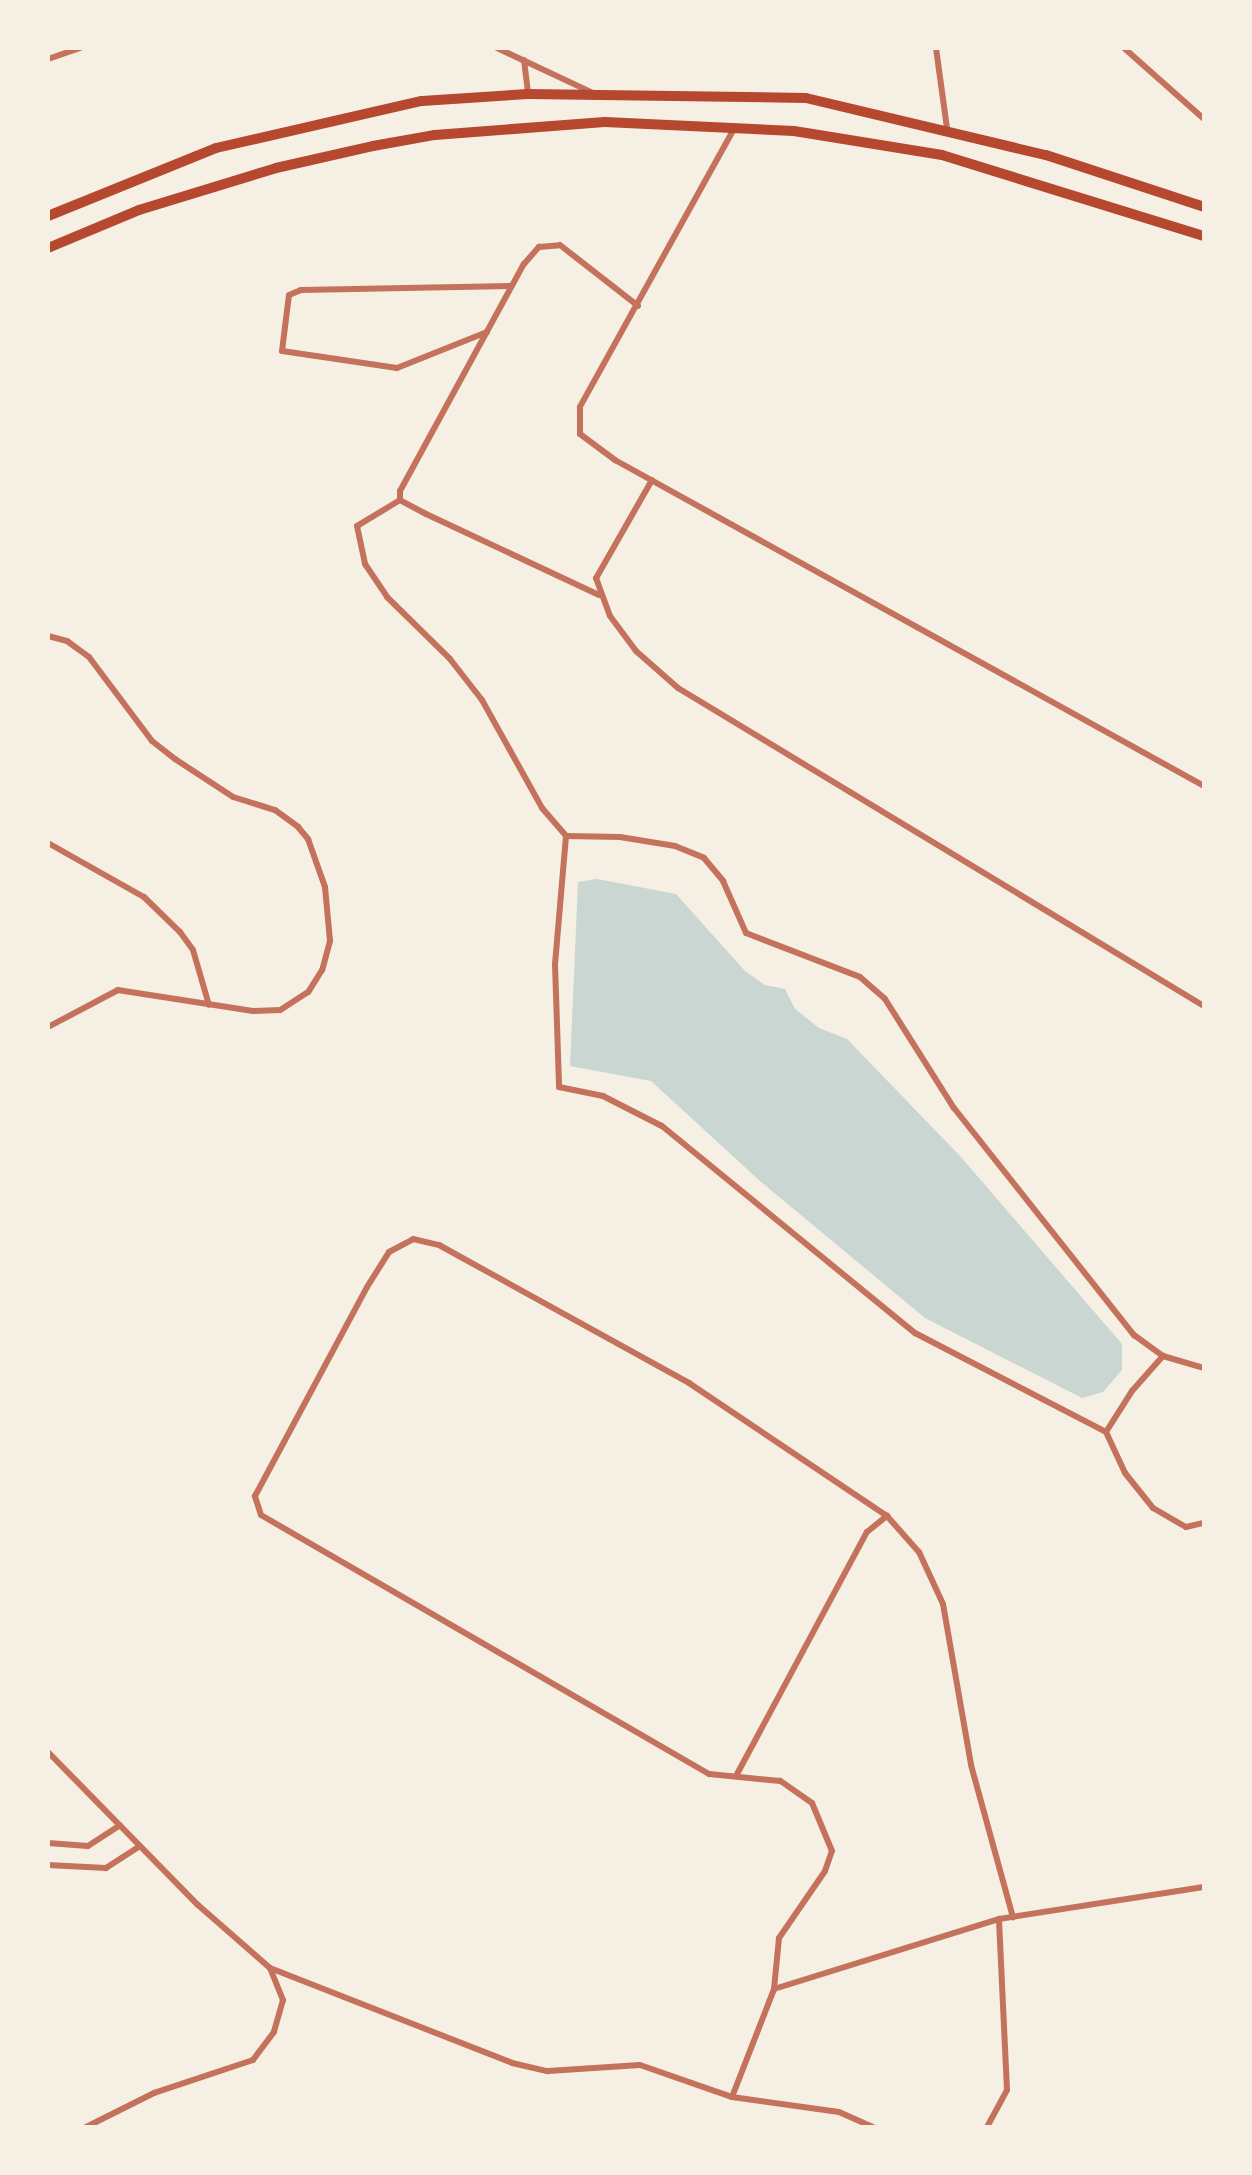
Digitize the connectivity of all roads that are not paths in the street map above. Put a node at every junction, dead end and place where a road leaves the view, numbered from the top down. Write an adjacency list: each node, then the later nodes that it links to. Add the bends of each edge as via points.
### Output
1 (80, 48): 5 (street)
2 (497, 48): 6 (street)
3 (936, 48): 11 (street)
4 (1124, 48): 9 (street)
5 (48, 59)
6 (524, 60): 7 (street); 8 (street)
7 (528, 94): 8 (highway); 13 (highway, via 422,101 216,148)
8 (598, 96): 11 (highway, via 806,98)
9 (1204, 119)
10 (736, 126): 14 (highway, via 942,155); 15 (highway, via 605,122 388,143 261,172 139,210); 17 (street)
11 (947, 128): 12 (highway)
12 (1204, 207)
13 (48, 216)
14 (1204, 236)
15 (48, 248)
16 (511, 286): 17 (street, via 539,247 560,245); 18 (street); 18 (street, via 301,290 289,295 282,351 397,368)
17 (638, 306): 19 (street, via 580,407 580,434)
18 (487, 332): 20 (street)
19 (652, 480): 21 (street, via 596,578); 23 (street)
20 (400, 500): 21 (street); 24 (street, via 357,526 365,564 387,597 450,659 482,700 542,808)
21 (599, 595): 27 (street, via 636,651 678,688)
22 (48, 636): 26 (street, via 67,641 89,657 152,741 175,759 233,797 275,810 308,839 329,915 322,970 308,992 280,1010)
23 (1204, 786)
24 (566, 836): 29 (street, via 620,837 675,846 704,858 723,881 746,933 860,977 885,999 954,1108 1030,1207 1134,1335); 31 (street, via 555,964 559,1087 603,1096 662,1126 915,1333)
25 (48, 843): 26 (street, via 144,897 180,932 193,950)
26 (209, 1006): 28 (street, via 118,990)
27 (1204, 1006)
28 (48, 1027)
29 (1163, 1356): 30 (street); 31 (street)
30 (1204, 1368)
31 (1106, 1432): 33 (street, via 1125,1473 1153,1508 1186,1527)
32 (887, 1516): 37 (street, via 867,1532); 37 (street, via 689,1383 439,1245 413,1239 389,1252 367,1287 255,1496 261,1515 709,1774); 43 (street, via 919,1552 943,1604 971,1765)
33 (1204, 1523)
34 (48, 1752): 35 (street)
35 (58, 1762): 36 (street); 38 (street)
36 (48, 1768)
37 (736, 1776): 46 (street, via 780,1781 812,1803 832,1851 825,1871 779,1938)
38 (120, 1825): 39 (street, via 88,1846); 40 (street)
39 (48, 1843)
40 (140, 1846): 41 (street, via 106,1868); 45 (street)
41 (48, 1865)
42 (1204, 1887): 43 (street)
43 (1013, 1917): 44 (street)
44 (999, 1919): 46 (street); 50 (street, via 1007,2090)
45 (270, 1968): 47 (street, via 512,2063 548,2071 640,2065); 48 (street, via 283,2000 274,2032 253,2060 154,2093)
46 (774, 1989): 47 (street)
47 (732, 2097): 49 (street, via 839,2112)
48 (86, 2127)
49 (873, 2127)
50 (987, 2127)

